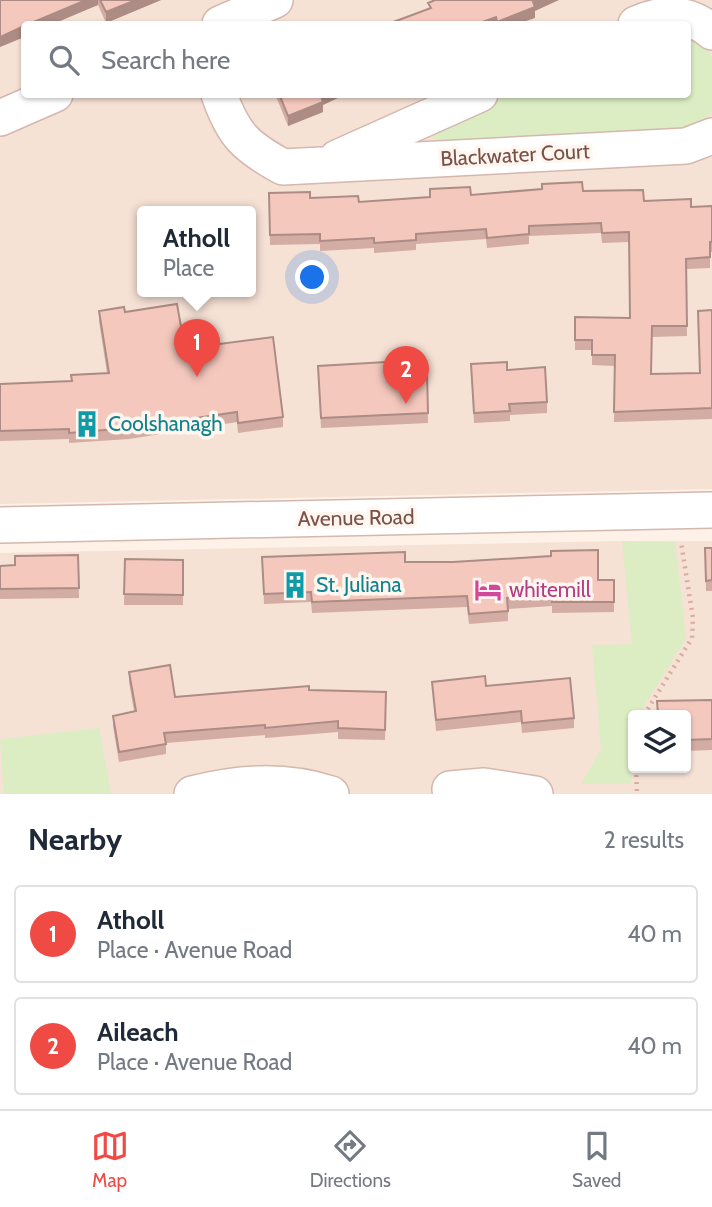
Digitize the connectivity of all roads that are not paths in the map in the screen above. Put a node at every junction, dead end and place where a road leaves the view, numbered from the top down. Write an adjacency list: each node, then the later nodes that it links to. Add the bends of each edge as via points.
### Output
1 (275, 0): 3 (street)
2 (706, 18): 4 (street, via 665,14)
3 (227, 21)
4 (645, 21)
5 (46, 98): 8 (street)
6 (221, 98): 10 (street, Blackwater Court, via 238,136 253,150 283,167)
7 (471, 98): 10 (street, Blackwater Court)
8 (0, 118)
9 (711, 138): 10 (street, Blackwater Court, via 686,146)
10 (317, 167)
11 (712, 510): 12 (street, Avenue Road)
12 (0, 525)
13 (450, 789): 16 (street, via 484,786)
14 (192, 794): 15 (street, via 260,782 302,785)
15 (331, 794)
16 (535, 794)

